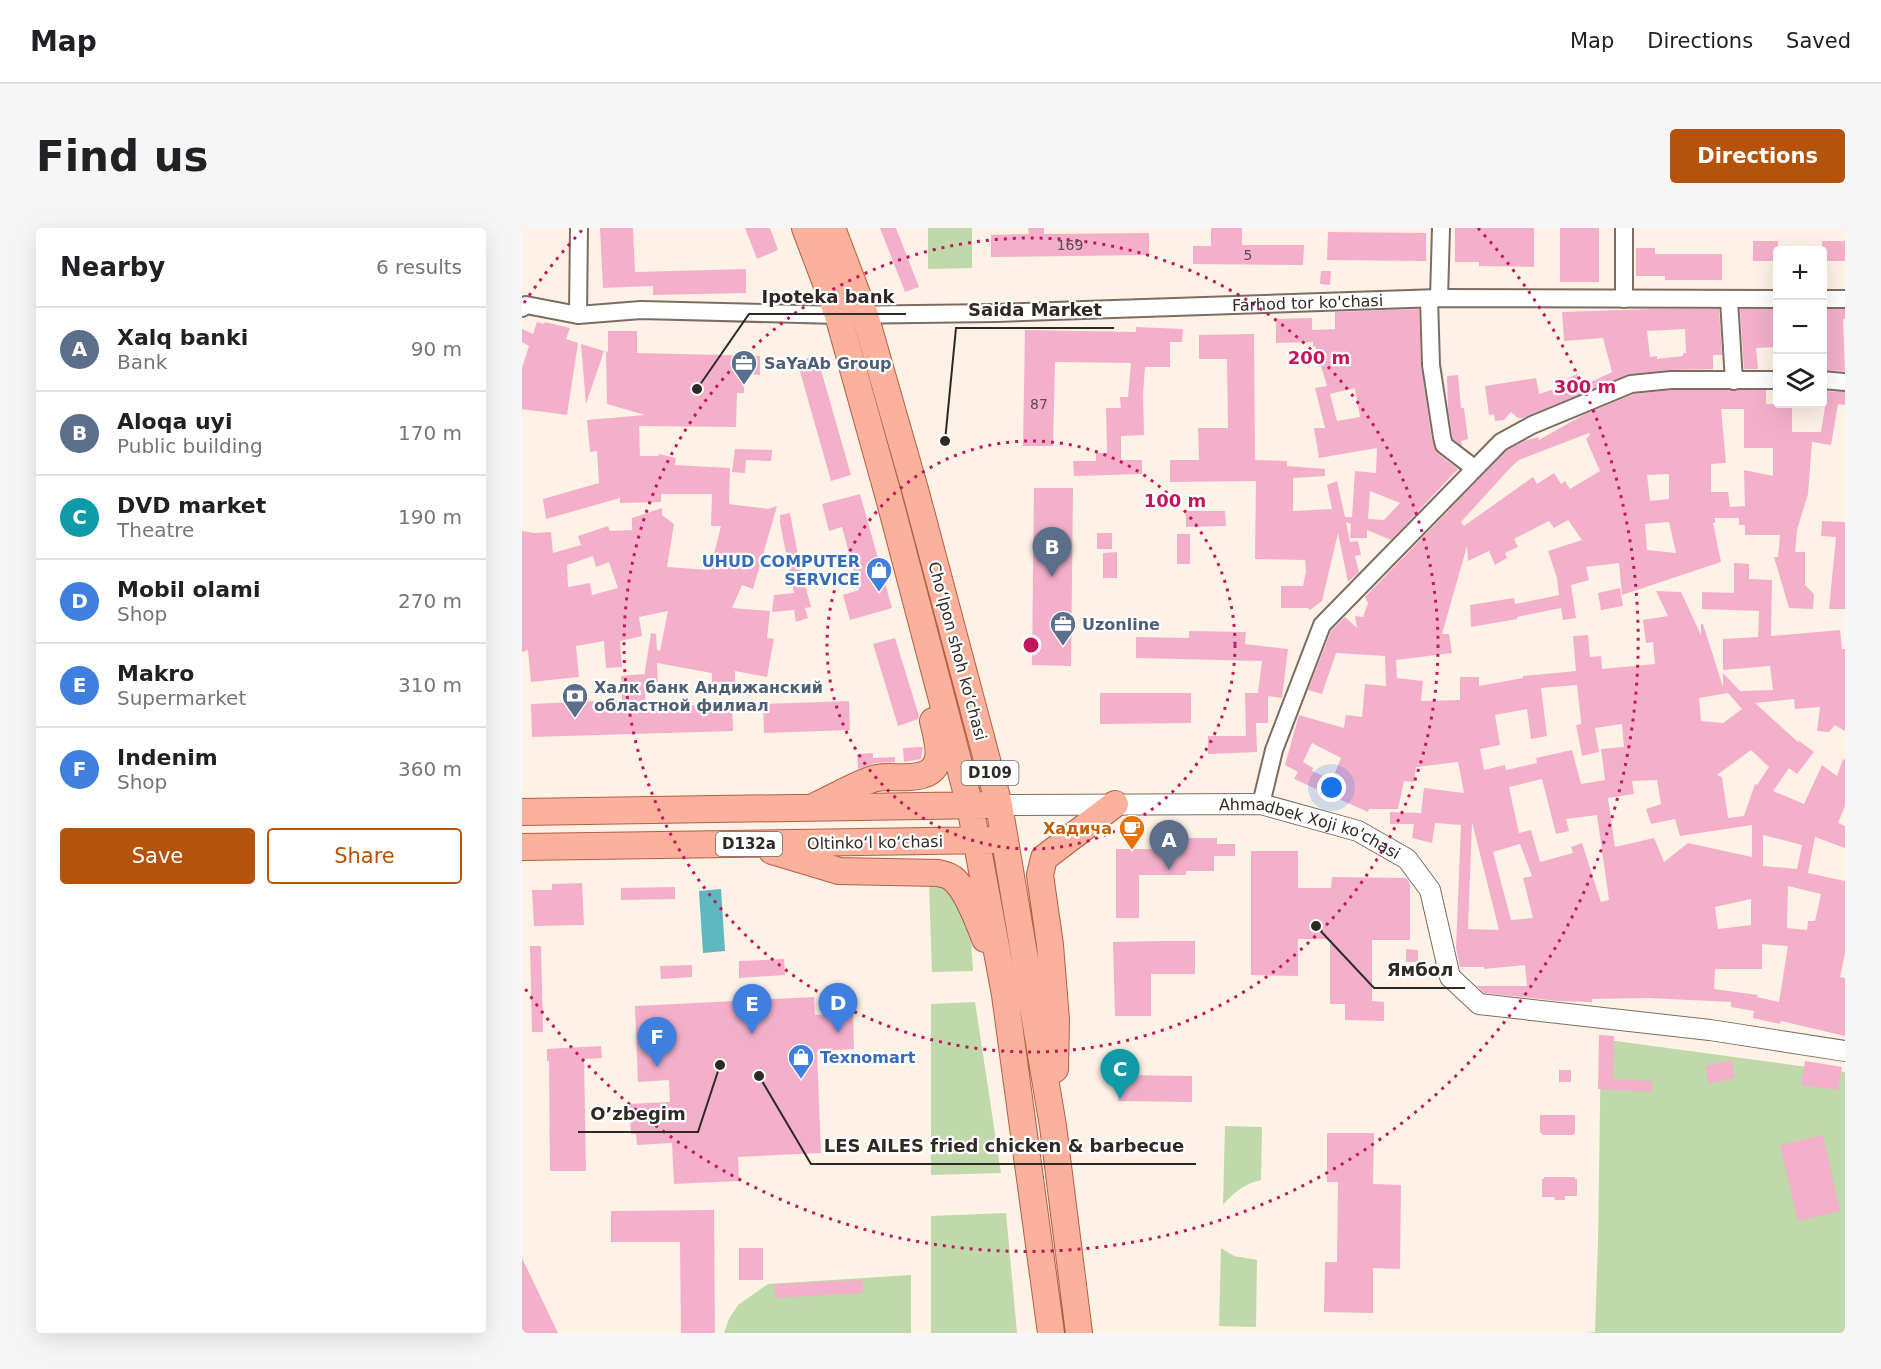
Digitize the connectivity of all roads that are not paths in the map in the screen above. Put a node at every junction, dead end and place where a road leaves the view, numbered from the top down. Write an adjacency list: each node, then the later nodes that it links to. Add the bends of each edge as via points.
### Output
1 (579, 228): 13 (street)
2 (806, 228): 14 (main road, Choʻlpon shoh koʻchasi / D109)
3 (832, 228): 15 (main road, Choʻlpon shoh koʻchasi / D109)
4 (1441, 228): 6 (street)
5 (1624, 228): 7 (street)
6 (1434, 298): 7 (street, Farhod tor ko'chasi); 15 (street, Farhod tor ko'chasi); 20 (street, via 1431,365 1442,437 1444,445)
7 (1624, 299): 11 (street, Farhod tor ko'chasi)
8 (1773, 299): 11 (street, Farhod tor ko'chasi)
9 (1827, 299): 10 (street)
10 (1845, 299)
11 (1729, 300): 18 (street)
12 (523, 306): 13 (street, Farhod tor ko'chasi)
13 (578, 315): 14 (street, Farhod tor ko'chasi, via 641,310)
14 (838, 315): 15 (street, Farhod tor ko'chasi); 21 (main road, Choʻlpon shoh koʻchasi / D109)
15 (865, 315): 26 (main road, Choʻlpon shoh koʻchasi / D109, via 919,504)
16 (1773, 380): 18 (street)
17 (1827, 380): 19 (street)
18 (1734, 381): 20 (street, via 1631,384 1532,425 1501,442)
19 (1845, 382)
20 (1474, 468): 23 (street, via 1322,625 1274,750)
21 (917, 603): 24 (main road, via 915,654 936,734 939,751 935,766 919,776 875,778); 26 (main road, Choʻlpon shoh koʻchasi / D109)
22 (1115, 804): 23 (street, Ahmadbek Xoji ko'chasi); 26 (street, Ahmadbek Xoji ko'chasi); 31 (main road, via 1050,852 1041,865 1056,1020)
23 (1261, 804): 30 (street, Ahmadbek Xoji ko'chasi, via 1358,831 1407,859 1430,890 1450,977 1479,1004 1710,1030)
24 (812, 808): 25 (main road, D132a); 26 (main road, D132a)
25 (522, 812)
26 (987, 823): 27 (main road, Oltinkoʻl koʻchasi / D132a); 29 (main road, Choʻlpon shoh koʻchasi / D109); 31 (main road, Choʻlpon shoh koʻchasi / D109)
27 (752, 844): 28 (main road, Oltinkoʻl koʻchasi / D132a); 29 (main road, via 839,871 949,876 965,896)
28 (522, 847)
29 (1005, 995): 33 (main road, Choʻlpon shoh koʻchasi / D109)
30 (1845, 1051)
31 (1053, 1126): 32 (main road, Choʻlpon shoh koʻchasi / D109)
32 (1074, 1294): 33 (main road); 35 (main road, Choʻlpon shoh koʻchasi / D109)
33 (1047, 1298): 34 (main road, Choʻlpon shoh koʻchasi / D109)
34 (1051, 1333)
35 (1079, 1333)

